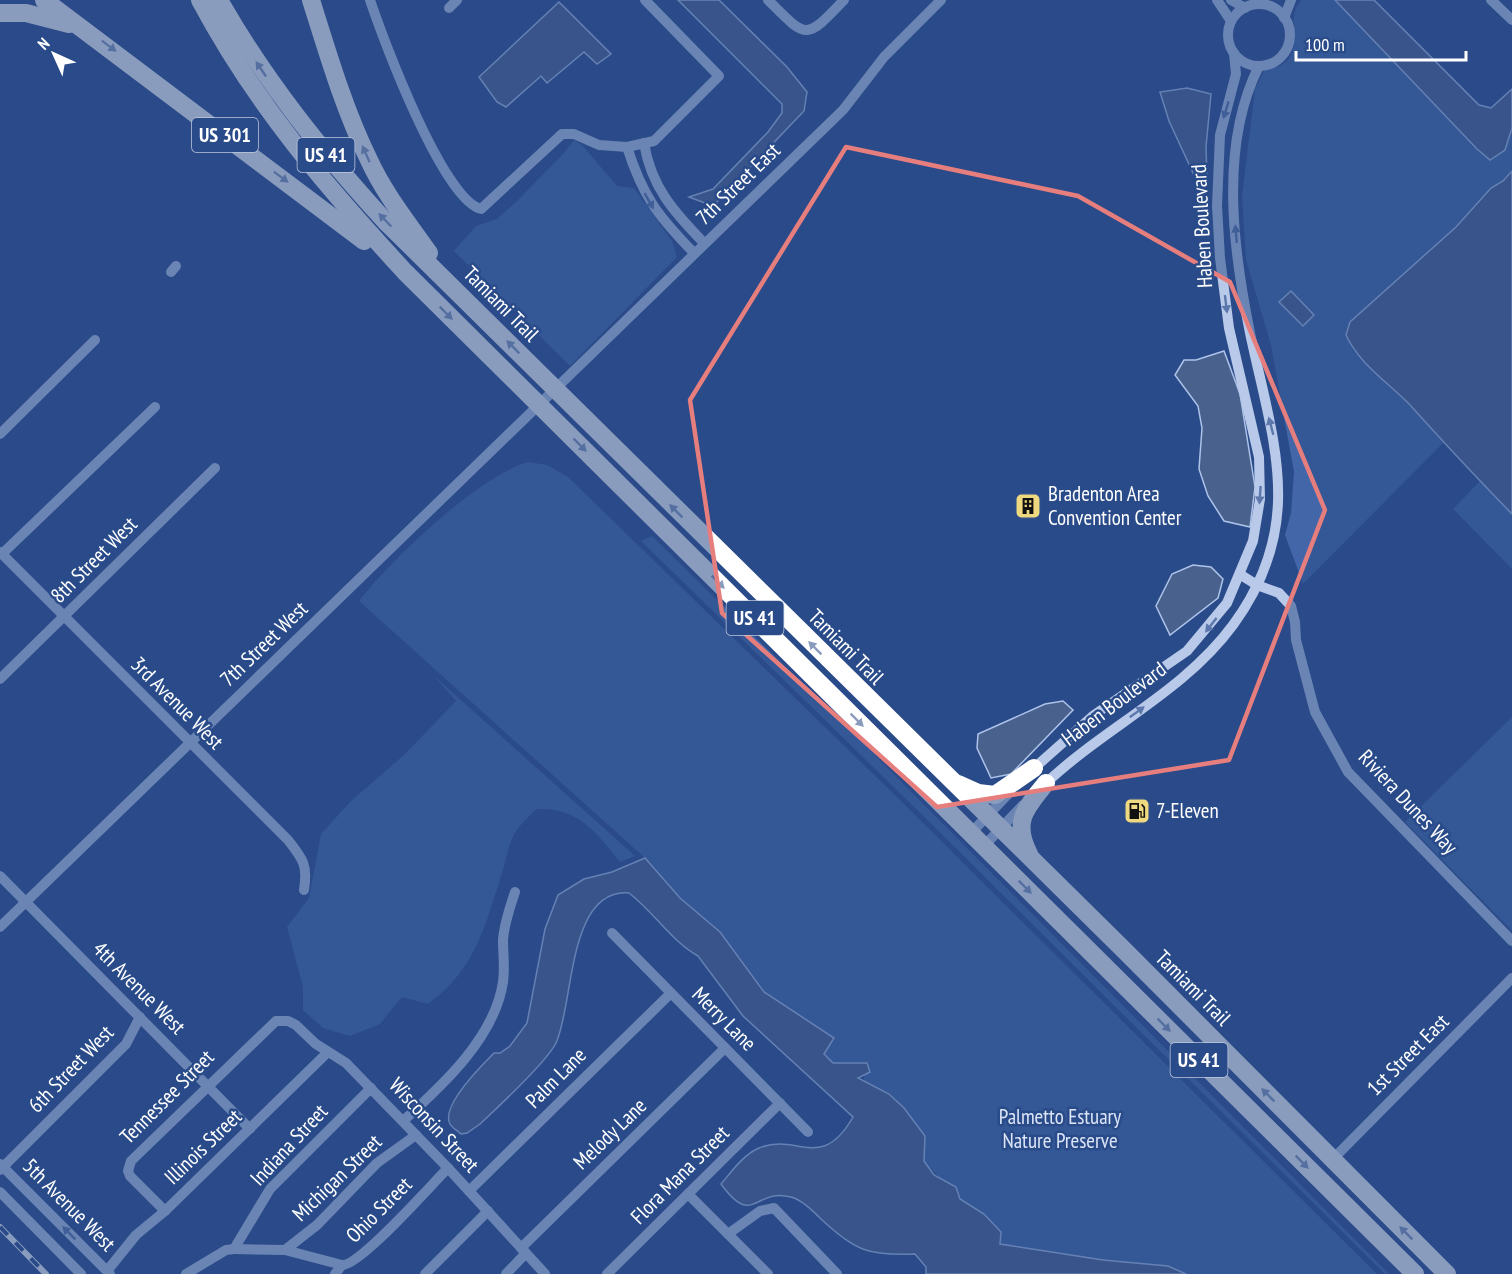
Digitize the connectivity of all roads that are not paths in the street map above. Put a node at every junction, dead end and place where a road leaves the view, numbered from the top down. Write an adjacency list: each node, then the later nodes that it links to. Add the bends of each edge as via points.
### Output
1 (44, 0): 20 (highway, US 301)
2 (200, 0): 31 (highway, Tamiami Trail / US 41, via 254,89 298,151)
3 (219, 0): 32 (highway, Tamiami Trail / US 41, one-way to 3, via 319,147 269,81)
4 (311, 0): 32 (highway, one-way to 4, via 369,162)
5 (370, 0): 24 (street, via 394,70 444,170 473,207 486,207 562,134 574,134 599,145)
6 (645, 0): 23 (street, via 719,76 654,141)
7 (768, 0): 8 (street, via 802,31 814,30)
8 (844, 0)
9 (941, 0): 29 (street, 7th Street East, via 884,57 843,110)
10 (1217, 0): 19 (street)
11 (1231, 0): 15 (street)
12 (1291, 0): 17 (street)
13 (1491, 0): 18 (street)
14 (1268, 2): 15 (street); 17 (street)
15 (1245, 8): 19 (street)
16 (0, 13): 20 (highway, via 42,16)
17 (1284, 18): 22 (street, via 1288,45 1277,60)
18 (1512, 20)
19 (1232, 21): 21 (street, via 1228,38)
20 (86, 29): 31 (highway, US 301, one-way to 31)
21 (1234, 53): 22 (street); 33 (street, Haben Boulevard, one-way to 33, via 1236,74 1220,135 1216,176 1219,249)
22 (1259, 66): 34 (street, Haben Boulevard, one-way to 22, via 1238,253 1234,180 1246,91)
23 (644, 143): 24 (street); 25 (street)
24 (627, 147): 26 (street)
25 (651, 174): 26 (street); 27 (street)
26 (638, 179): 28 (street, one-way to 28)
27 (671, 209): 28 (street); 29 (street)
28 (660, 218): 30 (street)
29 (704, 243): 30 (street, 7th Street East)
30 (694, 253): 36 (street, 7th Street East)
31 (405, 272): 37 (highway, Tamiami Trail / US 41, one-way to 37)
32 (456, 291): 36 (highway, Tamiami Trail / US 41, one-way to 32)
33 (1229, 328): 34 (street); 42 (street, Haben Boulevard, one-way to 42, via 1255,432 1260,472 1257,526)
34 (1250, 332): 43 (street, Haben Boulevard, one-way to 34, via 1272,542 1280,487 1275,439)
35 (95, 340): 39 (street)
36 (554, 388): 37 (street, 7th Street West); 48 (highway, Tamiami Trail / US 41, one-way to 36)
37 (538, 404): 46 (street, 7th Street West); 51 (highway, Tamiami Trail / US 41, one-way to 51)
38 (155, 407): 41 (street)
39 (0, 434)
40 (215, 468): 44 (street, 8th Street West)
41 (1, 553): 44 (street, 3rd Avenue West)
42 (1241, 575): 43 (street); 47 (street, Haben Boulevard, one-way to 47, via 1227,603 1187,651 1094,715)
43 (1257, 585): 49 (street, Haben Boulevard, one-way to 43, via 1200,663 1234,624); 60 (street, Riviera Dunes Way, via 1279,593 1291,606 1315,712 1348,772)
44 (64, 617): 45 (street, 8th Street West); 46 (street, 3rd Avenue West)
45 (0, 679)
46 (190, 744): 55 (street, 3rd Avenue West, via 298,853 307,872); 57 (street, 7th Street West)
47 (1034, 768): 48 (highway, via 994,795 969,790); 50 (street, Haben Boulevard)
48 (946, 777): 50 (highway, Tamiami Trail / US 41)
49 (1046, 783): 50 (street, Haben Boulevard); 53 (highway, via 1022,816 1020,828)
50 (993, 823): 51 (street, Haben Boulevard); 52 (street, Haben Boulevard); 53 (highway, Tamiami Trail / US 41)
51 (971, 833): 52 (highway, Tamiami Trail / US 41)
52 (984, 846): 96 (highway, Tamiami Trail / US 41, one-way to 96)
53 (1034, 863): 74 (highway, Tamiami Trail / US 41, one-way to 53)
54 (0, 876): 57 (street, 4th Avenue West)
55 (304, 890)
56 (515, 892): 70 (street, via 503,941 504,981 485,1029 455,1068)
57 (26, 902): 58 (street, 7th Street West); 63 (street, 4th Avenue West)
58 (0, 927)
59 (612, 933): 62 (street, Merry Lane)
60 (1512, 941)
61 (1512, 978): 74 (street, 1st Street East)
62 (670, 994): 65 (street, Merry Lane); 77 (street, Palm Lane)
63 (140, 1017): 67 (street, 4th Avenue West); 75 (street, 6th Street West, via 126,1044)
64 (281, 1020): 66 (street, Wisconsin Street, via 296,1025); 67 (street, Tennessee Street)
65 (725, 1048): 69 (street, Merry Lane); 85 (street, Melody Lane)
66 (328, 1052): 68 (street, Wisconsin Street, via 346,1063); 71 (street, Illinois Street)
67 (207, 1084): 71 (street, 4th Avenue West); 80 (street, Tennessee Street, via 128,1165 130,1176)
68 (371, 1088): 70 (street, Wisconsin Street); 83 (street, Indiana Street, via 270,1189)
69 (780, 1103): 72 (street, Merry Lane); 79 (street, Flora Mana Street)
70 (403, 1121): 73 (street, Wisconsin Street)
71 (250, 1129): 80 (street, Illinois Street)
72 (808, 1132)
73 (417, 1135): 76 (street, Wisconsin Street); 84 (street, Michigan Street, via 377,1163 317,1225)
74 (1332, 1160): 97 (highway, Tamiami Trail / US 41, one-way to 74)
75 (1, 1167): 87 (street, 5th Avenue West, one-way to 75)
76 (448, 1168): 77 (street, Wisconsin Street); 86 (street, Ohio Street, via 368,1250)
77 (470, 1191): 81 (street, Wisconsin Street)
78 (0, 1192): 88 (street, 5th Avenue West)
79 (688, 1194): 82 (street); 93 (street, Flora Mana Street)
80 (165, 1211): 87 (street, Illinois Street, via 136,1235)
81 (488, 1211): 85 (street, Wisconsin Street); 90 (street)
82 (728, 1234): 94 (street); 95 (street, via 760,1211 774,1208)
83 (234, 1249): 84 (street); 89 (street)
84 (285, 1250): 86 (street)
85 (524, 1251): 91 (street, Melody Lane); 92 (street, Wisconsin Street)
86 (338, 1269)
87 (109, 1273)
88 (81, 1274)
89 (186, 1274)
90 (425, 1274)
91 (506, 1274)
92 (545, 1274)
93 (607, 1274)
94 (768, 1274)
95 (837, 1274)
96 (1415, 1274)
97 (1447, 1274)

